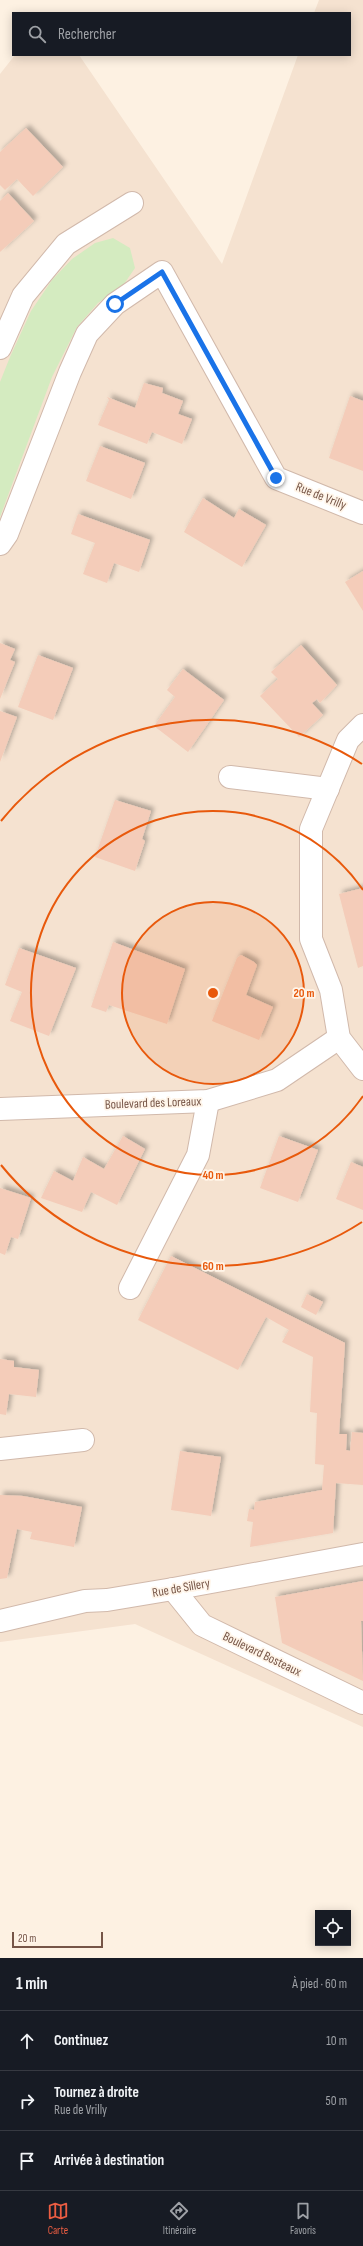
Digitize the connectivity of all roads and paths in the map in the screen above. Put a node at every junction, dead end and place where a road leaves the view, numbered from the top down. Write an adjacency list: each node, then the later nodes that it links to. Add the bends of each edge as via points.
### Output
1 (132, 203): 2 (street, via 66,244 23,296)
2 (0, 348)
3 (363, 513): 4 (street, Rue de Vrilly, via 276,478 162,272 115,304 87,334 7,534)
4 (0, 544)
5 (363, 725): 7 (street, via 348,740)
6 (230, 777): 7 (street)
7 (328, 789): 8 (street, via 311,829 311,939 331,990)
8 (339, 1038): 9 (street); 10 (street, Boulevard des Loreaux, via 277,1080)
9 (363, 1069)
10 (208, 1101): 11 (street, Boulevard des Loreaux); 12 (street, via 198,1155)
11 (0, 1109)
12 (130, 1288)
13 (83, 1440): 14 (street)
14 (0, 1449)
15 (363, 1554): 16 (street, Rue de Sillery)
16 (173, 1589): 17 (street, Rue de Sillery, via 85,1601); 18 (street, Boulevard Bosteaux, via 202,1625)
17 (0, 1621)
18 (363, 1702)

